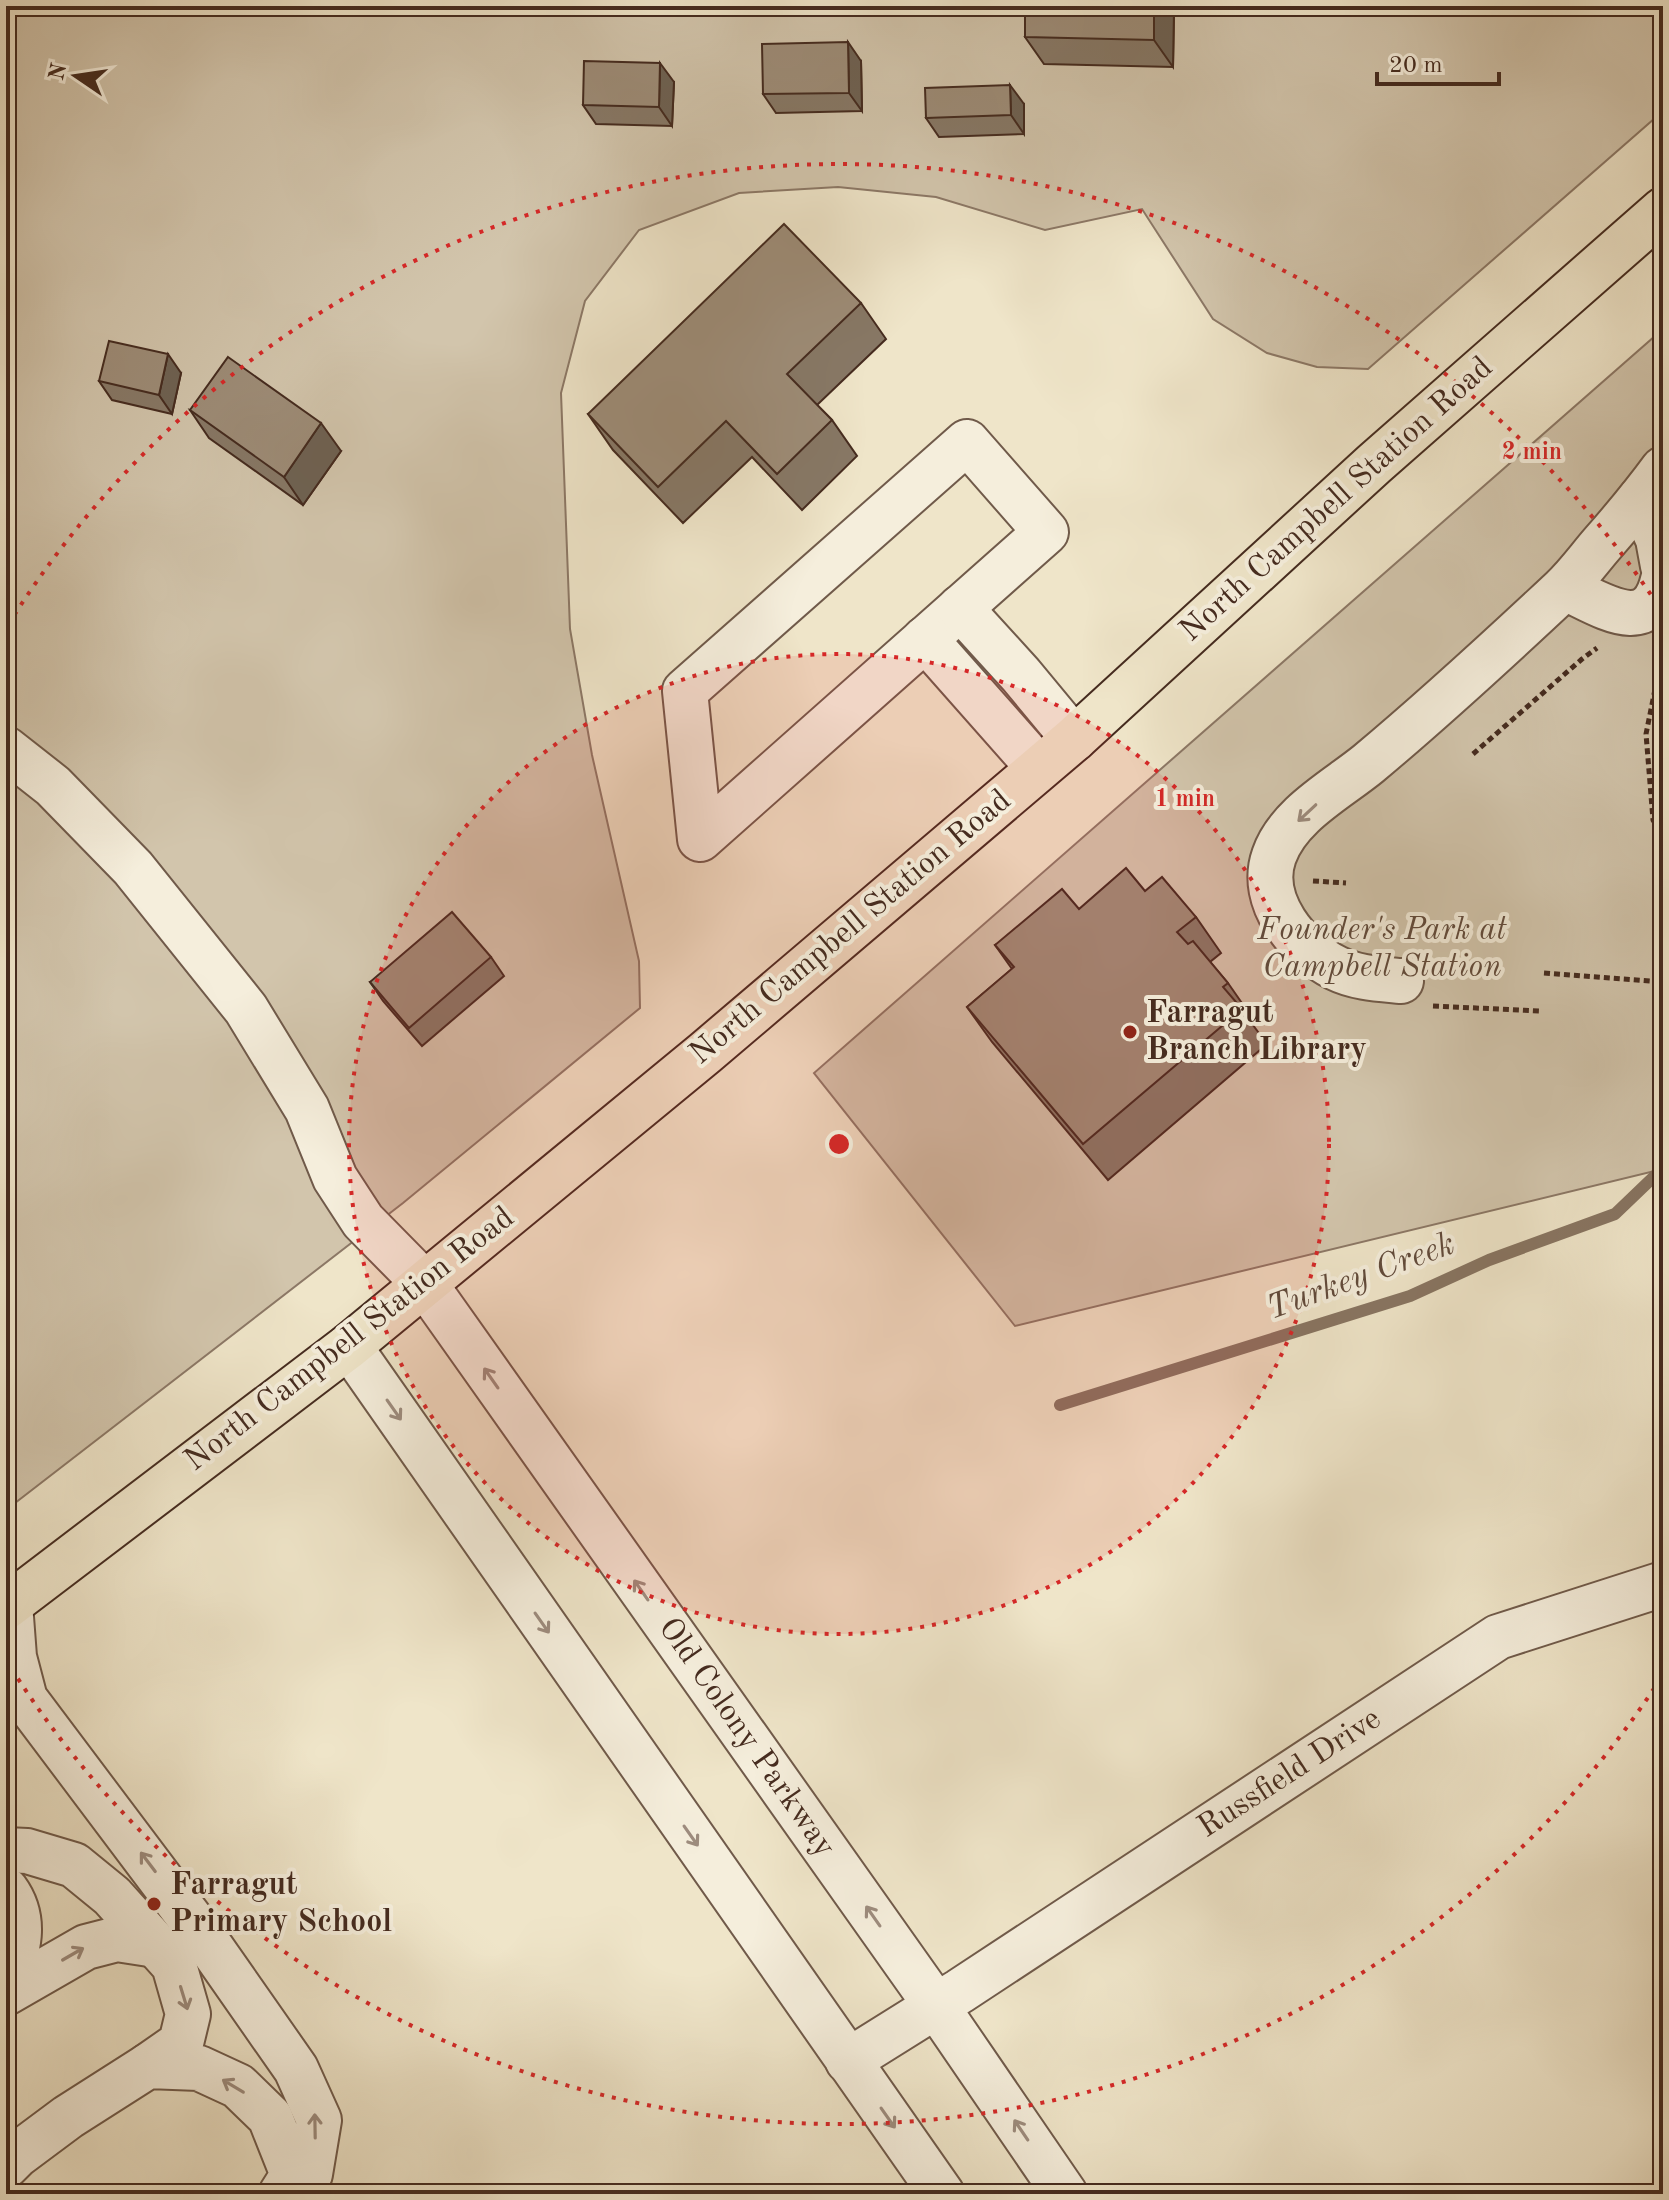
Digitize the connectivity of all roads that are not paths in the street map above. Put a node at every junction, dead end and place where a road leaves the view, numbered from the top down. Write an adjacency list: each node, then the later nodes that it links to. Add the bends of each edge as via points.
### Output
1 (1663, 210): 8 (main road, North Campbell Station Road)
2 (1651, 484): 3 (street); 5 (street)
3 (1663, 566)
4 (1663, 580): 5 (street, via 1649,608 1631,614)
5 (1565, 588): 11 (street, one-way to 11, via 1368,764 1308,810 1273,857 1272,897 1294,933 1336,968)
6 (960, 608): 7 (street); 7 (street, via 1046,532 967,442 685,691 700,839); 8 (street)
7 (925, 639): 10 (street)
8 (1074, 739): 10 (main road, North Campbell Station Road)
9 (6, 749): 12 (street, Old Colony Parkway, via 53,786 133,868 246,1009 307,1109 342,1189 363,1221)
10 (1039, 768): 12 (main road, North Campbell Station Road)
11 (1413, 993)
12 (425, 1284): 13 (main road, North Campbell Station Road); 21 (street, Old Colony Parkway, one-way to 12)
13 (349, 1346): 15 (main road, North Campbell Station Road); 22 (street, one-way to 22)
14 (1663, 1584): 21 (street, Russfield Drive, via 1498,1637)
15 (8, 1606): 26 (street, one-way to 15, via 310,2174 319,2120 296,2069 25,1699)
16 (6, 1850): 18 (street, via 74,1865 112,1896)
17 (6, 1890): 19 (street, via 19,1923 18,1951)
18 (156, 1945): 20 (street, one-way to 18, via 86,1947 117,1939); 23 (street, one-way to 23, via 174,1965 188,2014 181,2043)
19 (6, 1981)
20 (6, 1993)
21 (937, 2007): 22 (street, Russfield Drive); 28 (street, Old Colony Parkway, one-way to 21)
22 (848, 2061): 27 (street, one-way to 27)
23 (148, 2066): 24 (street, via 68,2117); 25 (street, one-way to 23, via 293,2175 270,2117 238,2086 199,2068)
24 (6, 2166)
25 (281, 2194)
26 (289, 2194)
27 (942, 2194)
28 (1065, 2194)

